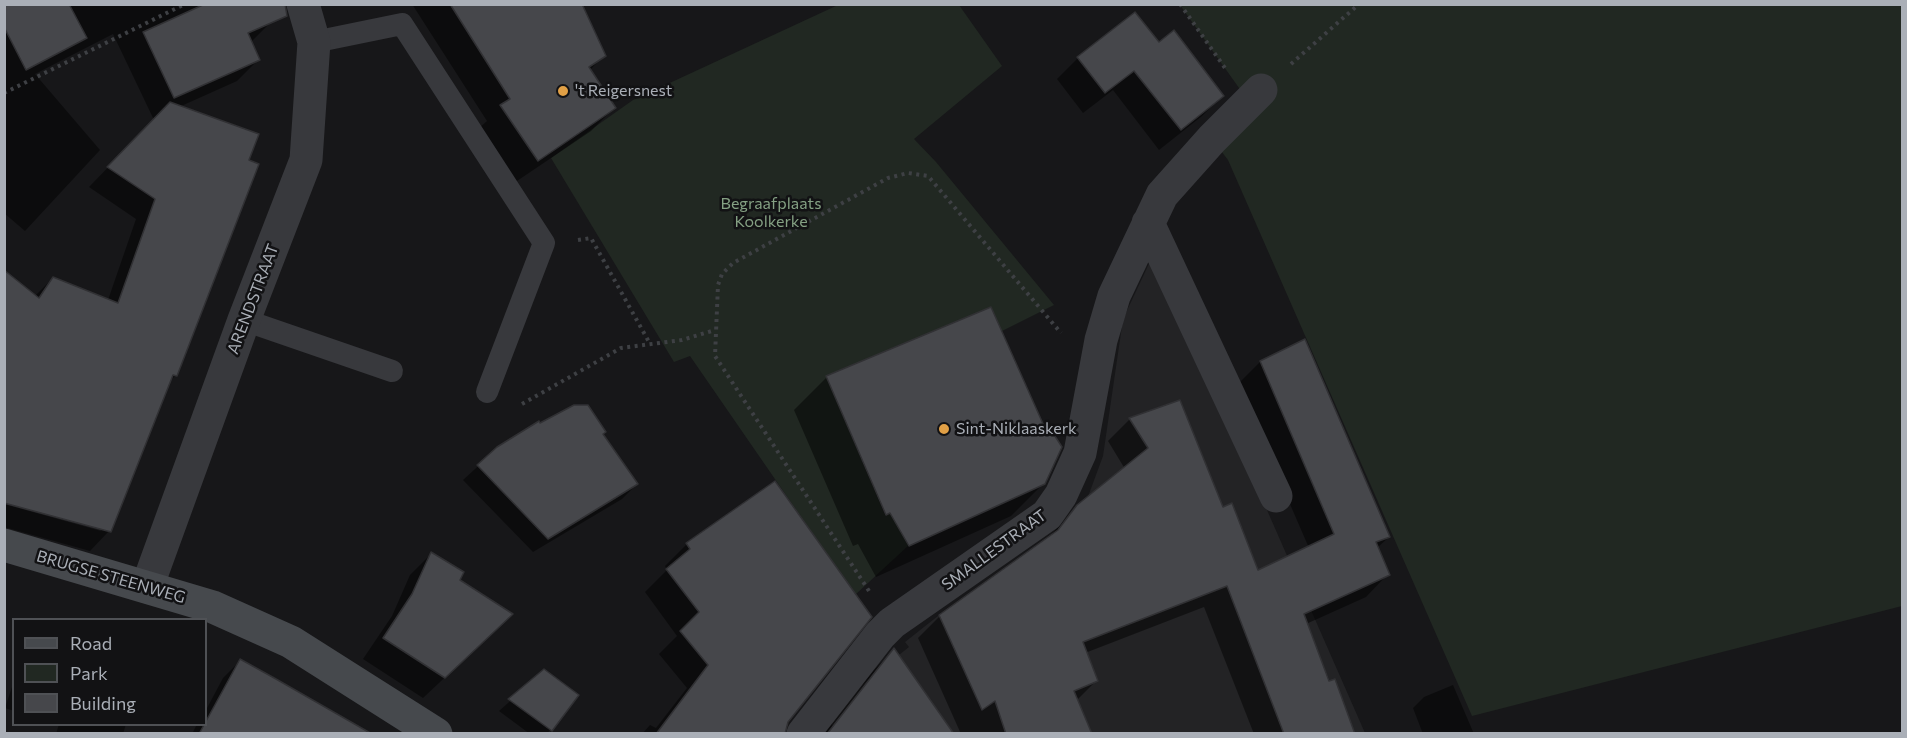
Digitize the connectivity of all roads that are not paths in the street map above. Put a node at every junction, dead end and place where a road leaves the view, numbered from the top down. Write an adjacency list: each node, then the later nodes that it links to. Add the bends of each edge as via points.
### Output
1 (303, 4): 2 (street, ARENDSTRAAT)
2 (314, 42): 5 (street, ARENDSTRAAT, via 306,160); 7 (lane, via 402,24 544,243)
3 (1255, 97): 4 (street, SMALLESTRAAT, via 1162,195)
4 (1148, 223): 8 (street); 12 (street, SMALLESTRAAT, via 1114,297 1094,372 1080,453 1061,495 1047,515 892,623)
5 (244, 320): 6 (lane); 10 (street, ARENDSTRAAT)
6 (392, 371)
7 (487, 392)
8 (1276, 496)
9 (4, 545): 10 (main road, BRUGSE STEENWEG)
10 (147, 587): 11 (main road, BRUGSE STEENWEG, via 213,607 291,642)
11 (436, 734)
12 (803, 734)

